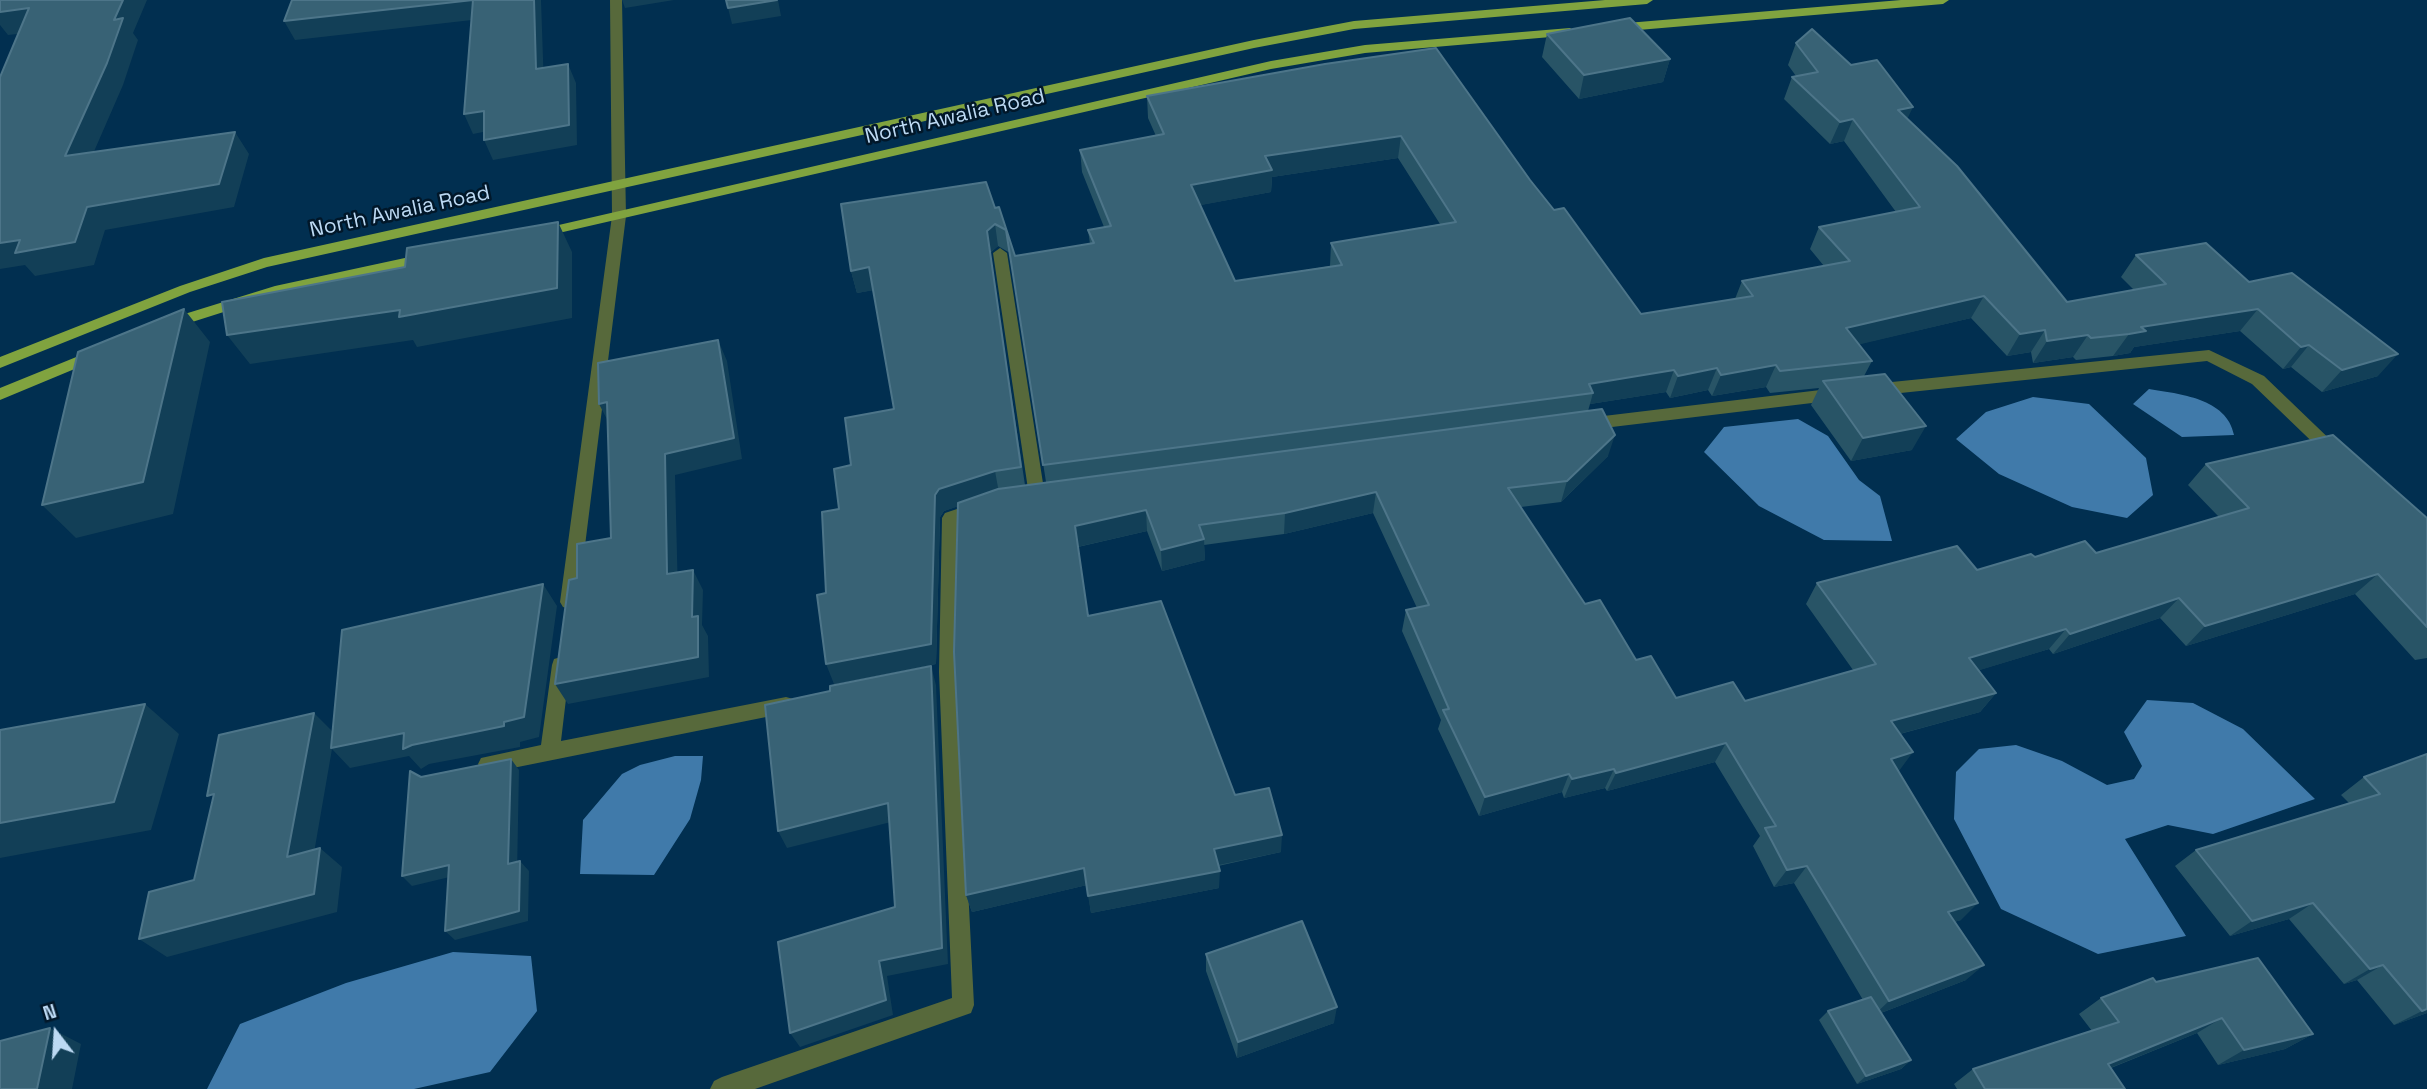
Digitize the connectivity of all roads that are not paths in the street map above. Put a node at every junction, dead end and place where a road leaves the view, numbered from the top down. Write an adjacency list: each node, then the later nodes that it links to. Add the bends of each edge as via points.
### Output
1 (617, 0): 4 (street)
2 (1647, 0): 4 (main road, North Awalia Road, via 1354,25)
3 (1943, 0): 5 (main road, North Awalia Road, via 1365,49 1271,65)
4 (619, 186): 5 (street); 11 (main road, North Awalia Road, via 264,263 185,289)
5 (619, 216): 6 (main road, North Awalia Road); 17 (street)
6 (527, 236)
7 (447, 253): 9 (main road, North Awalia Road, via 275,291)
8 (1000, 253): 15 (street)
9 (151, 332)
10 (113, 347): 12 (main road)
11 (0, 363)
12 (0, 394)
13 (1568, 426): 14 (street, via 2209,355 2258,380)
14 (2347, 466)
15 (1038, 496)
16 (1000, 501): 22 (street, via 951,518 941,674 962,1005)
17 (567, 614)
18 (564, 642): 20 (street)
19 (802, 701): 20 (street)
20 (550, 752): 21 (street)
21 (470, 768)
22 (722, 1089)

